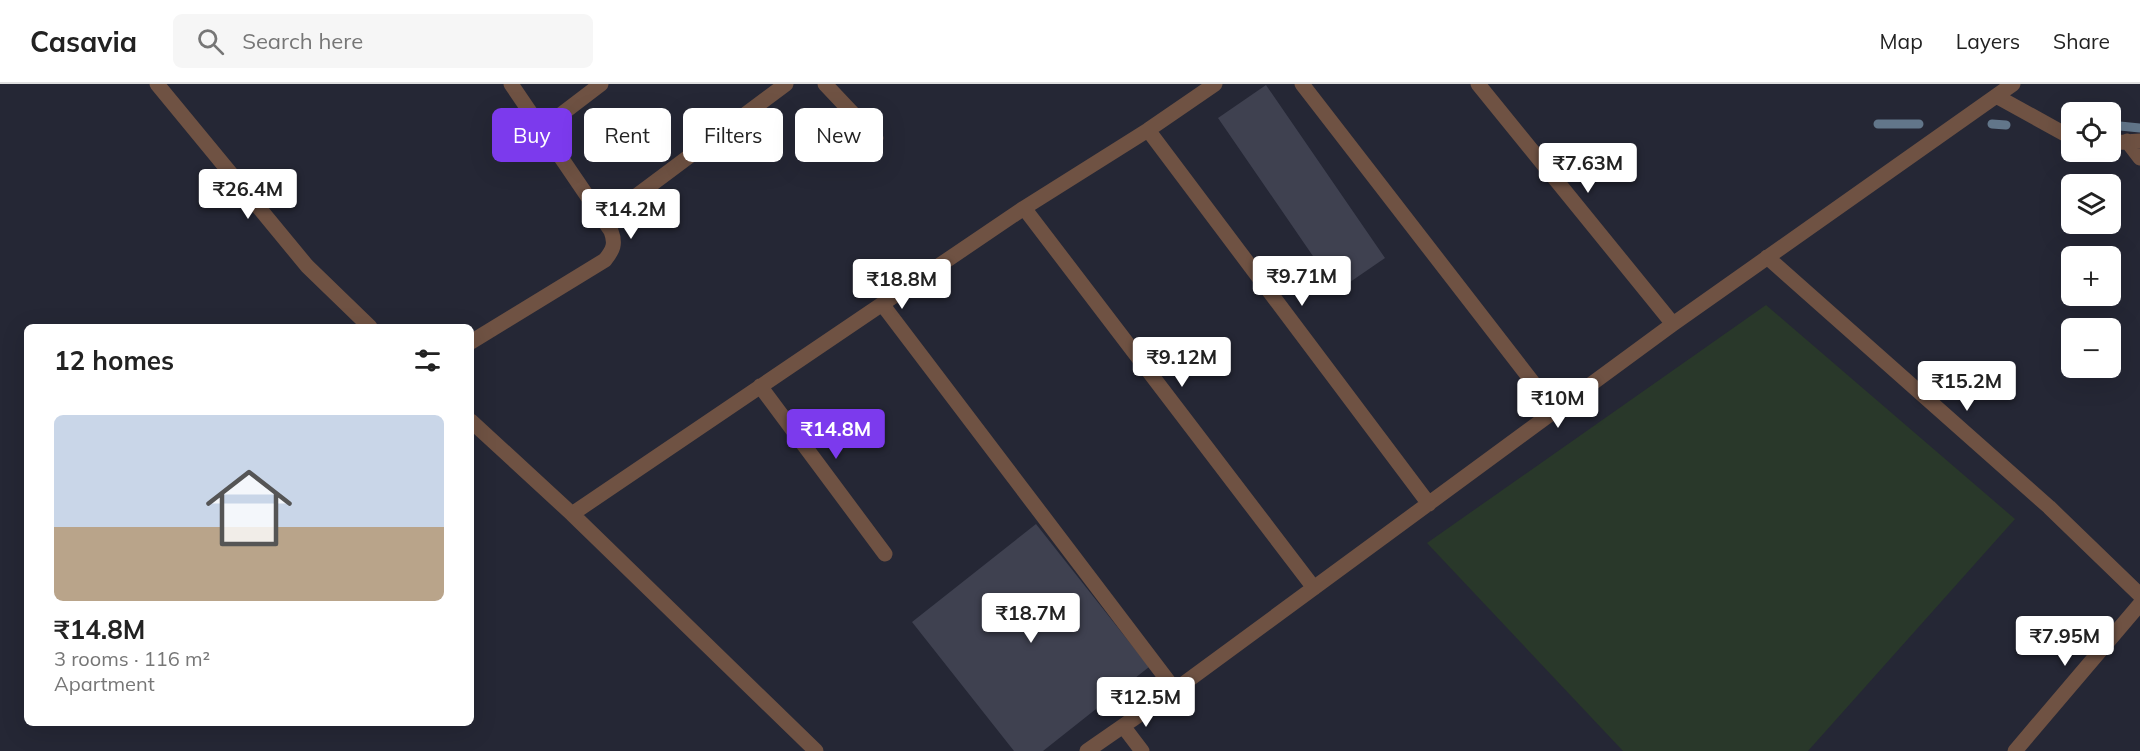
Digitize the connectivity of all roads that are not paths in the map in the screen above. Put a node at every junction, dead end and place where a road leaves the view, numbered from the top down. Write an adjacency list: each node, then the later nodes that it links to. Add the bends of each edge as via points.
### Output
1 (157, 84): 23 (street, via 307,266)
2 (511, 84): 11 (street)
3 (601, 84): 12 (street)
4 (786, 84): 20 (street)
5 (825, 84): 13 (street)
6 (1215, 84): 14 (street)
7 (1302, 84): 27 (street)
8 (1478, 84): 24 (street)
9 (2013, 84): 10 (street)
10 (1996, 96): 15 (street); 21 (street)
11 (528, 108)
12 (570, 108)
13 (848, 108)
14 (1148, 130): 19 (street); 29 (street)
15 (2061, 132)
16 (2134, 141): 17 (street)
17 (2140, 158)
18 (564, 162): 20 (street)
19 (1024, 208): 22 (street); 32 (street)
20 (604, 220): 25 (street, via 615,240 605,260)
21 (1767, 257): 24 (street); 33 (street, via 2049,507)
22 (882, 304): 26 (street); 35 (street)
23 (367, 324)
24 (1672, 324): 27 (street)
25 (474, 340)
26 (760, 386): 30 (street); 31 (street)
27 (1556, 411): 29 (street)
28 (474, 424): 30 (street)
29 (1429, 504): 32 (street)
30 (572, 514): 37 (street)
31 (885, 554)
32 (1314, 588): 35 (street)
33 (2140, 595)
34 (2140, 604): 40 (street)
35 (1175, 690): 36 (street)
36 (1123, 726): 38 (street); 39 (street)
37 (816, 751)
38 (1087, 751)
39 (1142, 751)
40 (2015, 751)

